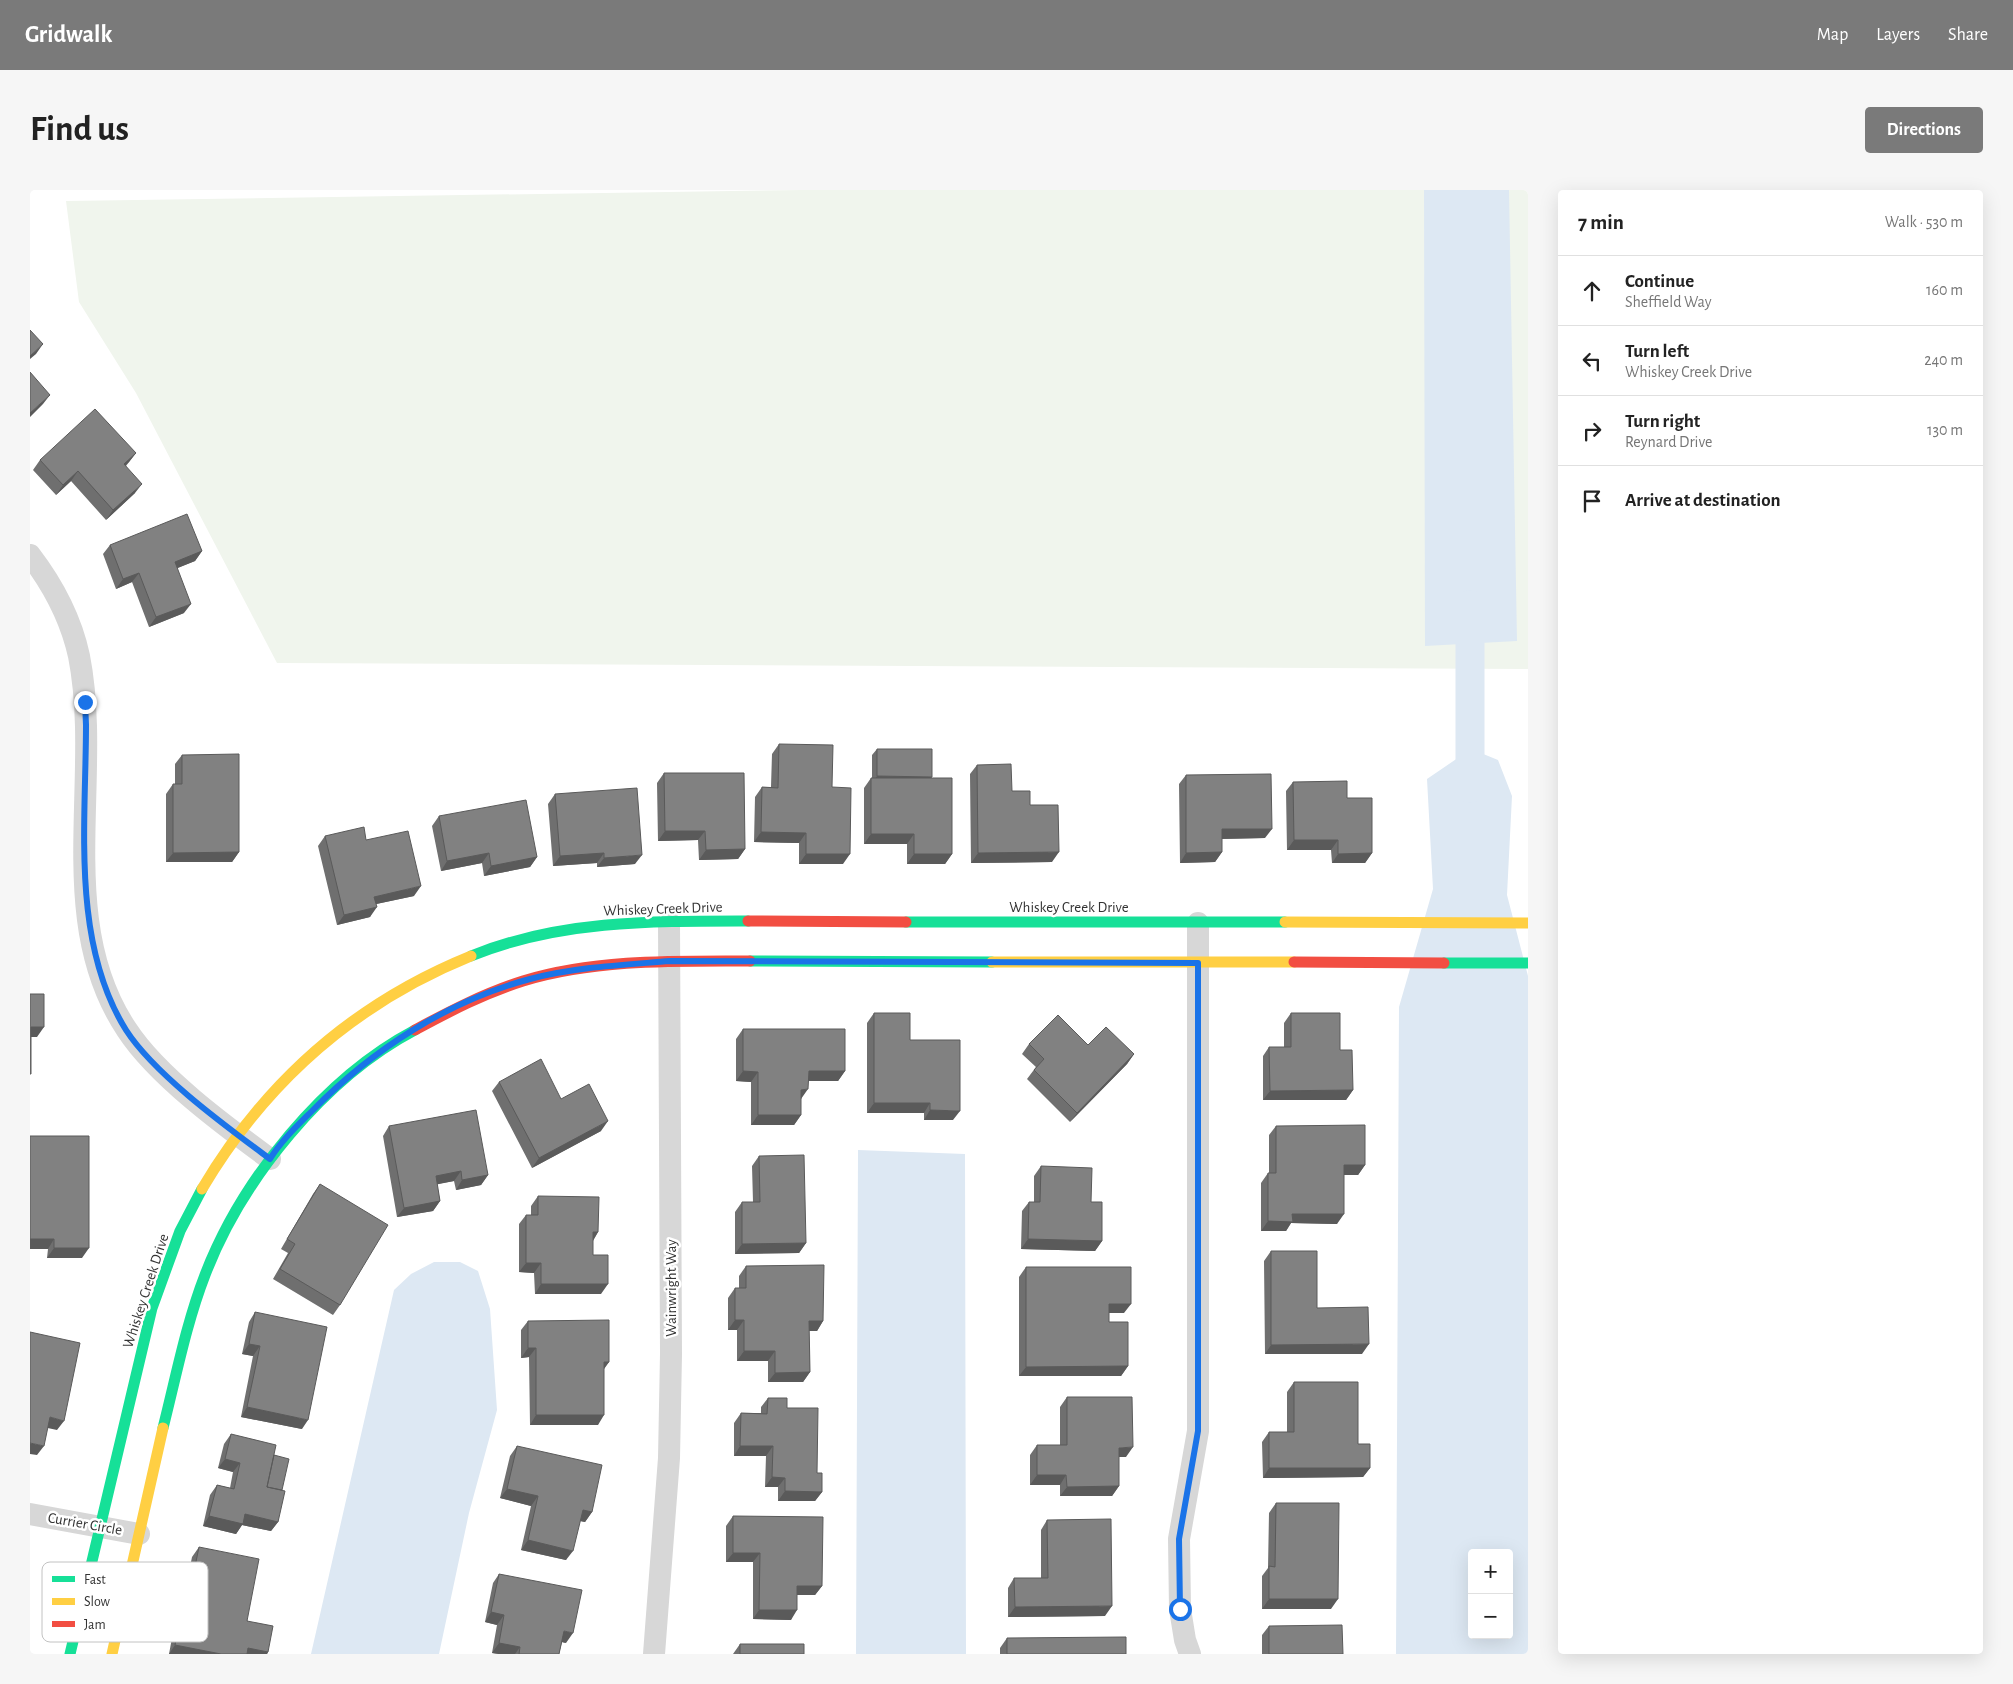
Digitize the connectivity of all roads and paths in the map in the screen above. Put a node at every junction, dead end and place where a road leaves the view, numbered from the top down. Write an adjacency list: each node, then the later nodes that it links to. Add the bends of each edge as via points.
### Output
1 (30, 555): 8 (street, via 46,576 66,614 78,655 86,725 86,888 89,927 97,965 110,1000 148,1057)
2 (669, 922): 3 (street, Whiskey Creek Drive); 5 (street, Wainwright Way); 8 (street, Whiskey Creek Drive, via 571,928 503,944 437,971 346,1025 281,1082)
3 (1198, 923): 4 (street, Whiskey Creek Drive); 6 (street)
4 (1528, 923)
5 (670, 961): 6 (street); 9 (street, via 599,966 530,979 454,1009 387,1045 338,1084); 15 (street, Wainwright Way, via 672,1354 670,1439)
6 (1198, 963): 7 (street); 16 (street, via 1198,1431 1179,1539 1180,1609)
7 (1528, 963)
8 (237, 1134): 9 (street); 11 (street, Whiskey Creek Drive, via 204,1185 166,1266 140,1353)
9 (270, 1159): 12 (street, via 241,1203 202,1283 169,1404)
10 (30, 1514): 11 (street, Currier Circle)
11 (100, 1526): 12 (street, Currier Circle); 13 (street, Whiskey Creek Drive)
12 (140, 1534): 14 (street)
13 (92, 1562)
14 (133, 1562)
15 (654, 1654)
16 (1190, 1654)

